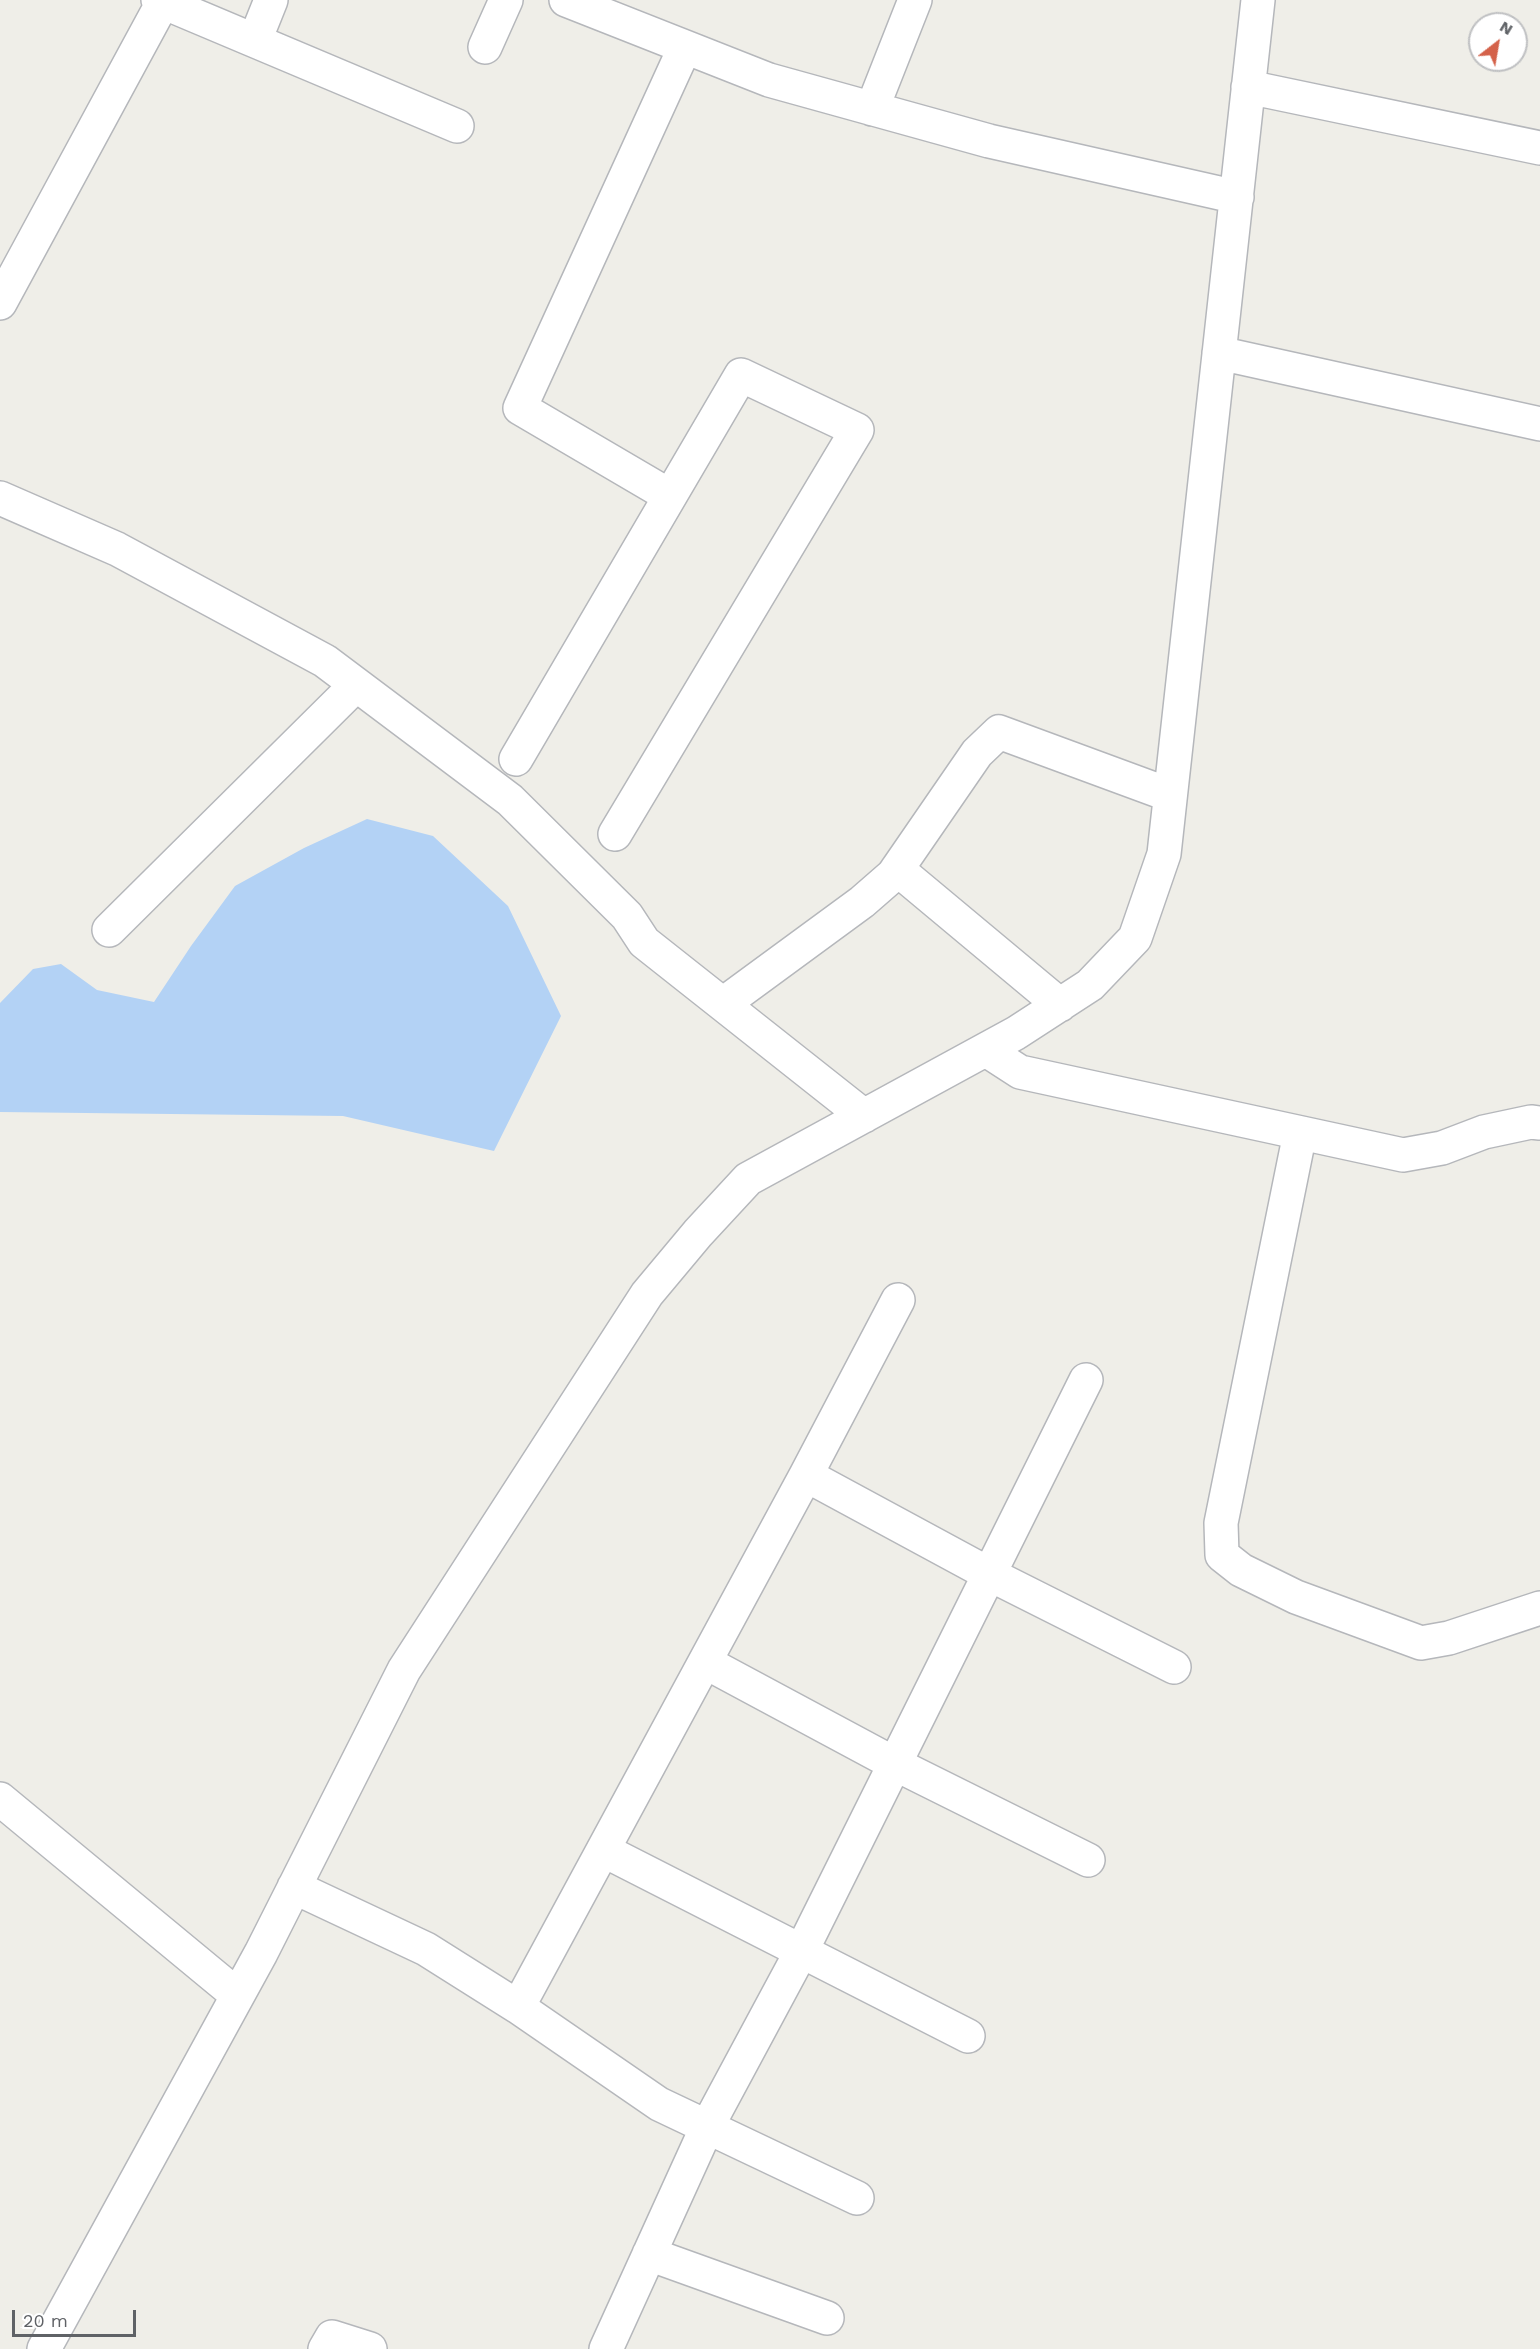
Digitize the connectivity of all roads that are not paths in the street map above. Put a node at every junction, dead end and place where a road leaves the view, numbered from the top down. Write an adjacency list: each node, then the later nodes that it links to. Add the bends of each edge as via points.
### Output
1 (271, 0): 7 (street)
2 (506, 0): 9 (street)
3 (566, 0): 8 (street)
4 (915, 0): 11 (street)
5 (1258, 0): 10 (street)
6 (160, 1): 7 (street); 15 (street)
7 (255, 40): 12 (street)
8 (685, 47): 11 (street, via 769,80); 18 (street, via 520,408)
9 (485, 48)
10 (1248, 87): 13 (street); 14 (street)
11 (872, 109): 14 (street, via 989,141)
12 (457, 126)
13 (1540, 148)
14 (1237, 197): 16 (street)
15 (0, 303)
16 (1219, 353): 17 (street); 22 (street)
17 (1540, 424)
18 (670, 496): 21 (street); 23 (street, via 741,375 857,430)
19 (0, 498): 20 (street, via 127,554 325,661)
20 (356, 685): 25 (street); 26 (street, via 510,800 627,916 644,942)
21 (516, 759)
22 (1170, 795): 24 (street, via 999,732 977,753); 27 (street, via 1164,854 1135,938 1090,985)
23 (615, 834)
24 (897, 869): 26 (street, via 862,902); 27 (street)
25 (109, 930)
26 (723, 1004): 29 (street)
27 (1060, 1005): 28 (street)
28 (986, 1050): 29 (street); 31 (street, via 1020,1072)
29 (864, 1116): 43 (street, via 748,1179 648,1294 404,1670)
30 (1540, 1123): 31 (street, via 1484,1132 1442,1148 1403,1155)
31 (1300, 1133): 36 (street, via 1221,1523 1222,1555 1241,1570 1296,1597 1421,1643 1449,1638)
32 (898, 1300): 34 (street)
33 (1086, 1380): 35 (street)
34 (806, 1475): 35 (street); 37 (street)
35 (989, 1574): 38 (street); 39 (street)
36 (1540, 1608)
37 (705, 1662): 39 (street); 41 (street)
38 (1174, 1667)
39 (895, 1764): 42 (street); 44 (street)
40 (0, 1799): 45 (street)
41 (603, 1850): 44 (street); 46 (street)
42 (1088, 1860)
43 (294, 1887): 45 (street); 46 (street, via 426,1949)
44 (801, 1952): 47 (street); 48 (street)
45 (237, 1995): 52 (street)
46 (518, 2007): 48 (street, via 659,2103)
47 (969, 2036)
48 (707, 2127): 49 (street); 50 (street)
49 (857, 2198)
50 (649, 2254): 51 (street); 55 (street)
51 (827, 2318)
52 (44, 2349)
53 (325, 2349): 54 (street, via 332,2337)
54 (370, 2349)
55 (606, 2349)

